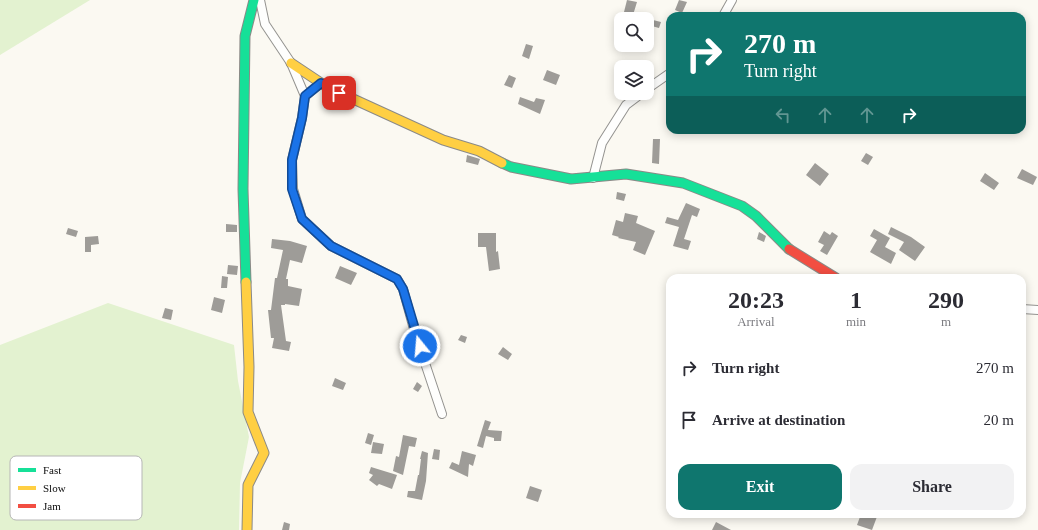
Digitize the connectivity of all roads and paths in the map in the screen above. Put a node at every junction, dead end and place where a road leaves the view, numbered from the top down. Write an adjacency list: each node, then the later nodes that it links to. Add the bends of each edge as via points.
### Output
1 (254, 0): 16 (street, via 245,36 243,189 249,367 248,412 264,453 248,485)
2 (260, 0): 5 (street, via 265,24)
3 (732, 0): 4 (street)
4 (725, 12)
5 (292, 63): 7 (street); 9 (street)
6 (666, 76): 8 (street)
7 (321, 83): 9 (street); 11 (street, via 443,140 478,151 511,167 571,180)
8 (654, 84)
9 (305, 96): 15 (street, via 292,160 292,189 302,219 331,246 397,279 403,289)
10 (633, 100): 11 (street, via 626,105 602,142)
11 (592, 178): 12 (street, via 626,174 683,183 742,206 792,251)
12 (829, 274)
13 (1026, 309): 14 (street)
14 (1038, 310)
15 (442, 414)
16 (247, 530)

